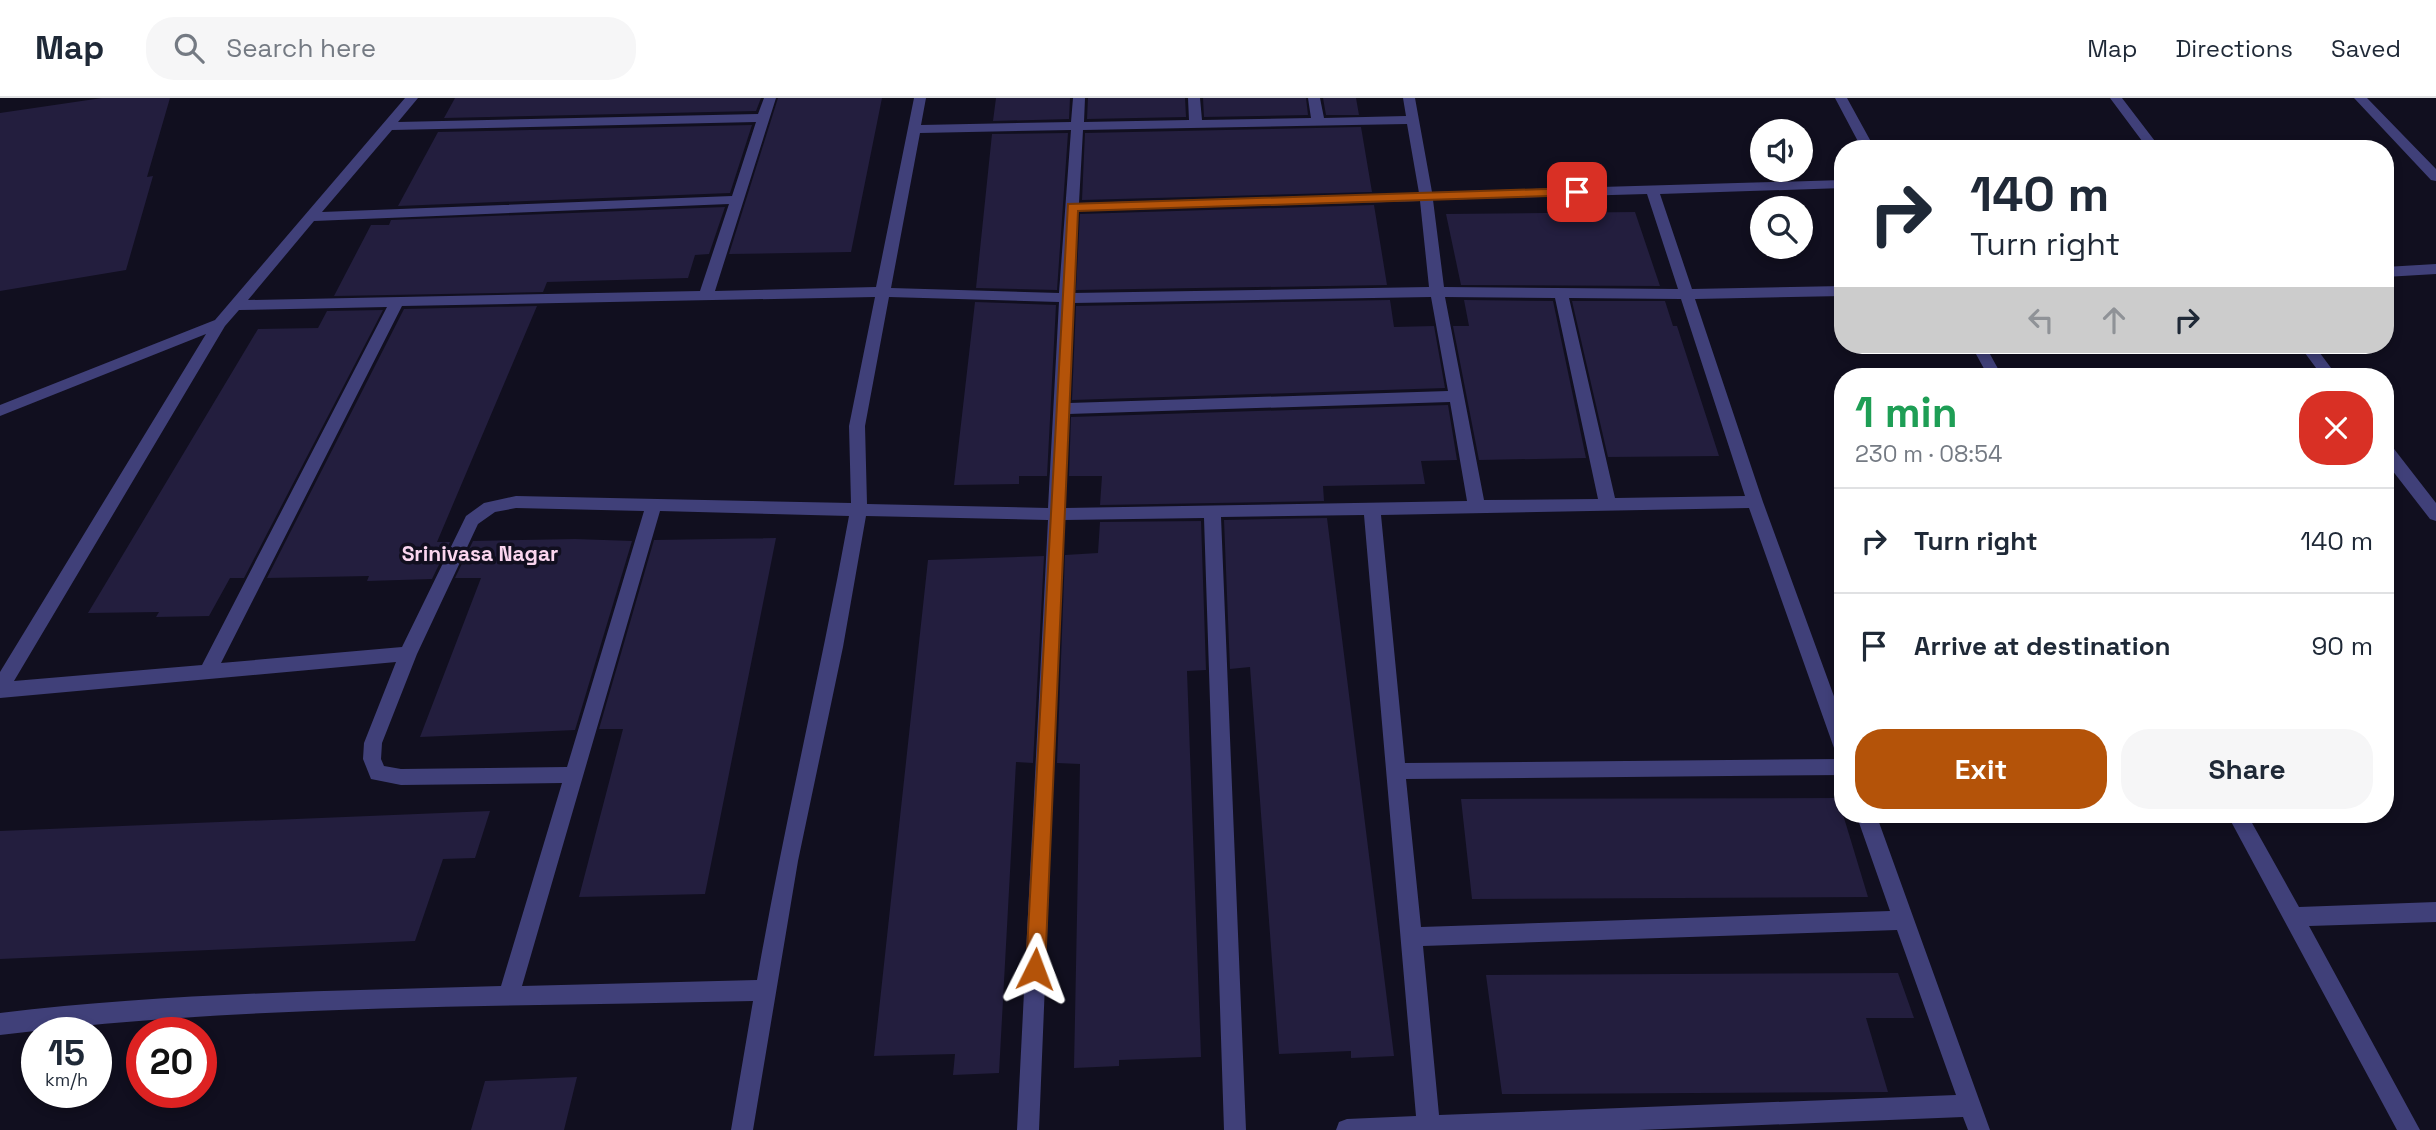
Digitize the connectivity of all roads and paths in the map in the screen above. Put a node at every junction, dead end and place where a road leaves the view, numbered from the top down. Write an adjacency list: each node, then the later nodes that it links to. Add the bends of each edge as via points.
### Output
1 (412, 98): 15 (street)
2 (770, 98): 11 (street)
3 (920, 98): 17 (street)
4 (1079, 98): 16 (street)
5 (1194, 98): 14 (street)
6 (1314, 98): 13 (street)
7 (1409, 98): 12 (street)
8 (1841, 98): 18 (street)
9 (2116, 98): 19 (street)
10 (2360, 98): 20 (street)
11 (763, 118): 15 (street); 24 (street)
12 (1413, 120): 13 (street); 23 (street)
13 (1318, 122): 14 (street)
14 (1195, 125): 16 (street)
15 (388, 126): 26 (street)
16 (1077, 127): 17 (street); 25 (street)
17 (915, 129): 30 (street)
18 (1864, 140)
19 (2148, 140)
20 (2436, 177)
21 (1834, 184): 22 (street)
22 (1652, 190): 23 (street); 33 (street)
23 (1426, 196): 25 (street); 31 (street)
24 (737, 200): 26 (street); 34 (street)
25 (1072, 207): 35 (street)
26 (310, 217): 37 (street)
27 (2436, 269): 28 (street)
28 (2394, 271)
29 (1834, 291): 33 (street)
30 (881, 292): 34 (street); 35 (street); 48 (street, via 857,426)
31 (1437, 292): 32 (street); 35 (street); 41 (street)
32 (1561, 293): 33 (street); 47 (street)
33 (1687, 294): 45 (street)
34 (706, 296): 36 (street)
35 (1066, 298): 42 (street)
36 (397, 302): 37 (street); 55 (street)
37 (234, 305): 38 (street)
38 (220, 323): 43 (street); 56 (street)
39 (2313, 354): 40 (street)
40 (2324, 368)
41 (1455, 396): 42 (street); 49 (street)
42 (1061, 409): 52 (street)
43 (0, 411)
44 (2394, 461): 53 (street)
45 (1755, 502): 47 (street); 57 (street)
46 (654, 505): 48 (street); 54 (street, via 516,502 490,508 471,520); 60 (street)
47 (1608, 505): 49 (street)
48 (859, 508): 52 (street); 67 (street)
49 (1477, 508): 50 (street)
50 (1372, 510): 51 (street); 59 (street)
51 (1212, 511): 52 (street); 74 (street)
52 (1056, 514): 73 (street)
53 (2436, 515)
54 (408, 654): 55 (street); 60 (street, via 373,743 372,759 378,773)
55 (207, 672): 56 (street)
56 (0, 689)
57 (1834, 723)
58 (1834, 768): 59 (street)
59 (1396, 771): 66 (street)
60 (574, 775): 68 (street)
61 (1870, 823): 65 (street)
62 (2242, 823): 64 (street)
63 (2436, 912): 64 (street)
64 (2294, 917): 77 (street)
65 (1905, 920): 66 (street); 70 (street)
66 (1411, 937): 71 (street)
67 (765, 990): 68 (street); 72 (street)
68 (509, 995): 69 (street, via 220,1004)
69 (0, 1024)
70 (1971, 1106): 71 (street); 76 (street)
71 (1428, 1128): 75 (street)
72 (741, 1130)
73 (1028, 1130)
74 (1235, 1130)
75 (1347, 1130)
76 (1979, 1130)
77 (2409, 1130)

